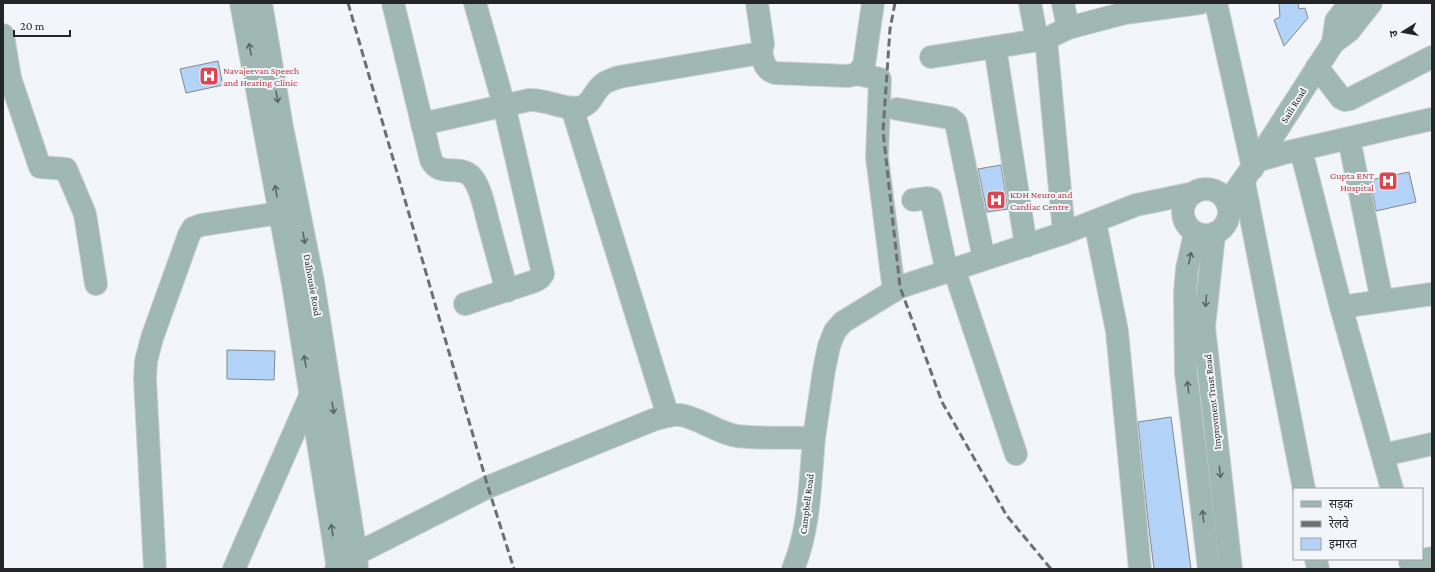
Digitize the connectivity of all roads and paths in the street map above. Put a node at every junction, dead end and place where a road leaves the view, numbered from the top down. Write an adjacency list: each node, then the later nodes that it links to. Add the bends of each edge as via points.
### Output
1 (241, 3): 36 (street, Dalhousie Road, one-way to 1)
2 (261, 3): 50 (street, Dalhousie Road, one-way to 50)
3 (393, 3): 29 (street)
4 (476, 3): 25 (street)
5 (757, 3): 19 (street, via 763,44)
6 (873, 3): 23 (street, via 864,66)
7 (1030, 3): 17 (street)
8 (1063, 3): 15 (street)
9 (1200, 3): 13 (street)
10 (1216, 3): 32 (street)
11 (1350, 3): 14 (street, Saili Road)
12 (1371, 3): 14 (street)
13 (1124, 8): 15 (street)
14 (1337, 24): 22 (street, Saili Road)
15 (1068, 28): 17 (street)
16 (3, 35): 24 (street)
17 (1042, 40): 18 (street); 38 (street)
18 (995, 47): 20 (street); 40 (street)
19 (761, 53): 23 (street, via 765,67 775,73 848,76); 26 (street, via 619,77 601,85 588,104)
20 (931, 57)
21 (1432, 57): 22 (street, via 1345,100)
22 (1317, 67): 32 (street, Saili Road)
23 (858, 74): 45 (street, via 880,78 877,157)
24 (7, 79): 43 (street, via 40,167 66,169 85,214)
25 (504, 105): 26 (street, via 538,99); 29 (street); 44 (street, via 543,274 535,281)
26 (572, 108): 52 (street)
27 (897, 108): 41 (street, via 950,118 956,123)
28 (1432, 119): 30 (street)
29 (422, 124): 44 (street, via 434,166 439,169 466,172 477,185)
30 (1349, 139): 31 (street); 47 (street)
31 (1301, 150): 32 (street); 49 (street)
32 (1251, 170): 35 (street, Saili Road); 57 (street)
33 (1194, 192): 35 (street, via 1203,189 1213,190); 37 (street, Campbell Road, via 1136,205); 39 (street, via 1183,208 1184,218 1188,227)
34 (913, 200): 42 (street, via 932,199)
35 (1227, 203): 39 (street, via 1229,212 1222,230)
36 (280, 213): 51 (street, Dalhousie Road, one-way to 36); 63 (street, via 193,228 152,338 146,361 145,379)
37 (1095, 222): 38 (street, Campbell Road); 66 (street, via 1117,330)
38 (1064, 233): 40 (street, Campbell Road)
39 (1204, 234): 59 (street, Improvment Trust Road, via 1204,327)
40 (1026, 246): 41 (street, Campbell Road)
41 (984, 259): 42 (street, Campbell Road)
42 (950, 270): 45 (street, Campbell Road); 55 (street)
43 (96, 284)
44 (507, 291): 48 (street)
45 (894, 291): 53 (street, Campbell Road, via 843,322 835,331 824,370)
46 (1432, 294): 47 (street)
47 (1382, 301): 49 (street)
48 (465, 304)
49 (1341, 308): 56 (street)
50 (325, 360): 51 (street); 62 (street, Dalhousie Road, one-way to 62)
51 (310, 396): 62 (street, Dalhousie Road, one-way to 51); 64 (street)
52 (668, 416): 53 (street, via 691,418 736,435); 62 (street, via 488,487)
53 (814, 438): 65 (street, Campbell Road, via 805,528)
54 (1432, 444): 56 (street)
55 (1016, 454)
56 (1383, 455): 58 (street)
57 (1304, 488)
58 (1392, 488)
59 (1216, 536): 67 (street, one-way to 59); 68 (street, Improvment Trust Road)
60 (1432, 558): 61 (street)
61 (1410, 563)
62 (345, 566)
63 (155, 569)
64 (234, 569)
65 (793, 569)
66 (1140, 569)
67 (1209, 569)
68 (1231, 569)

